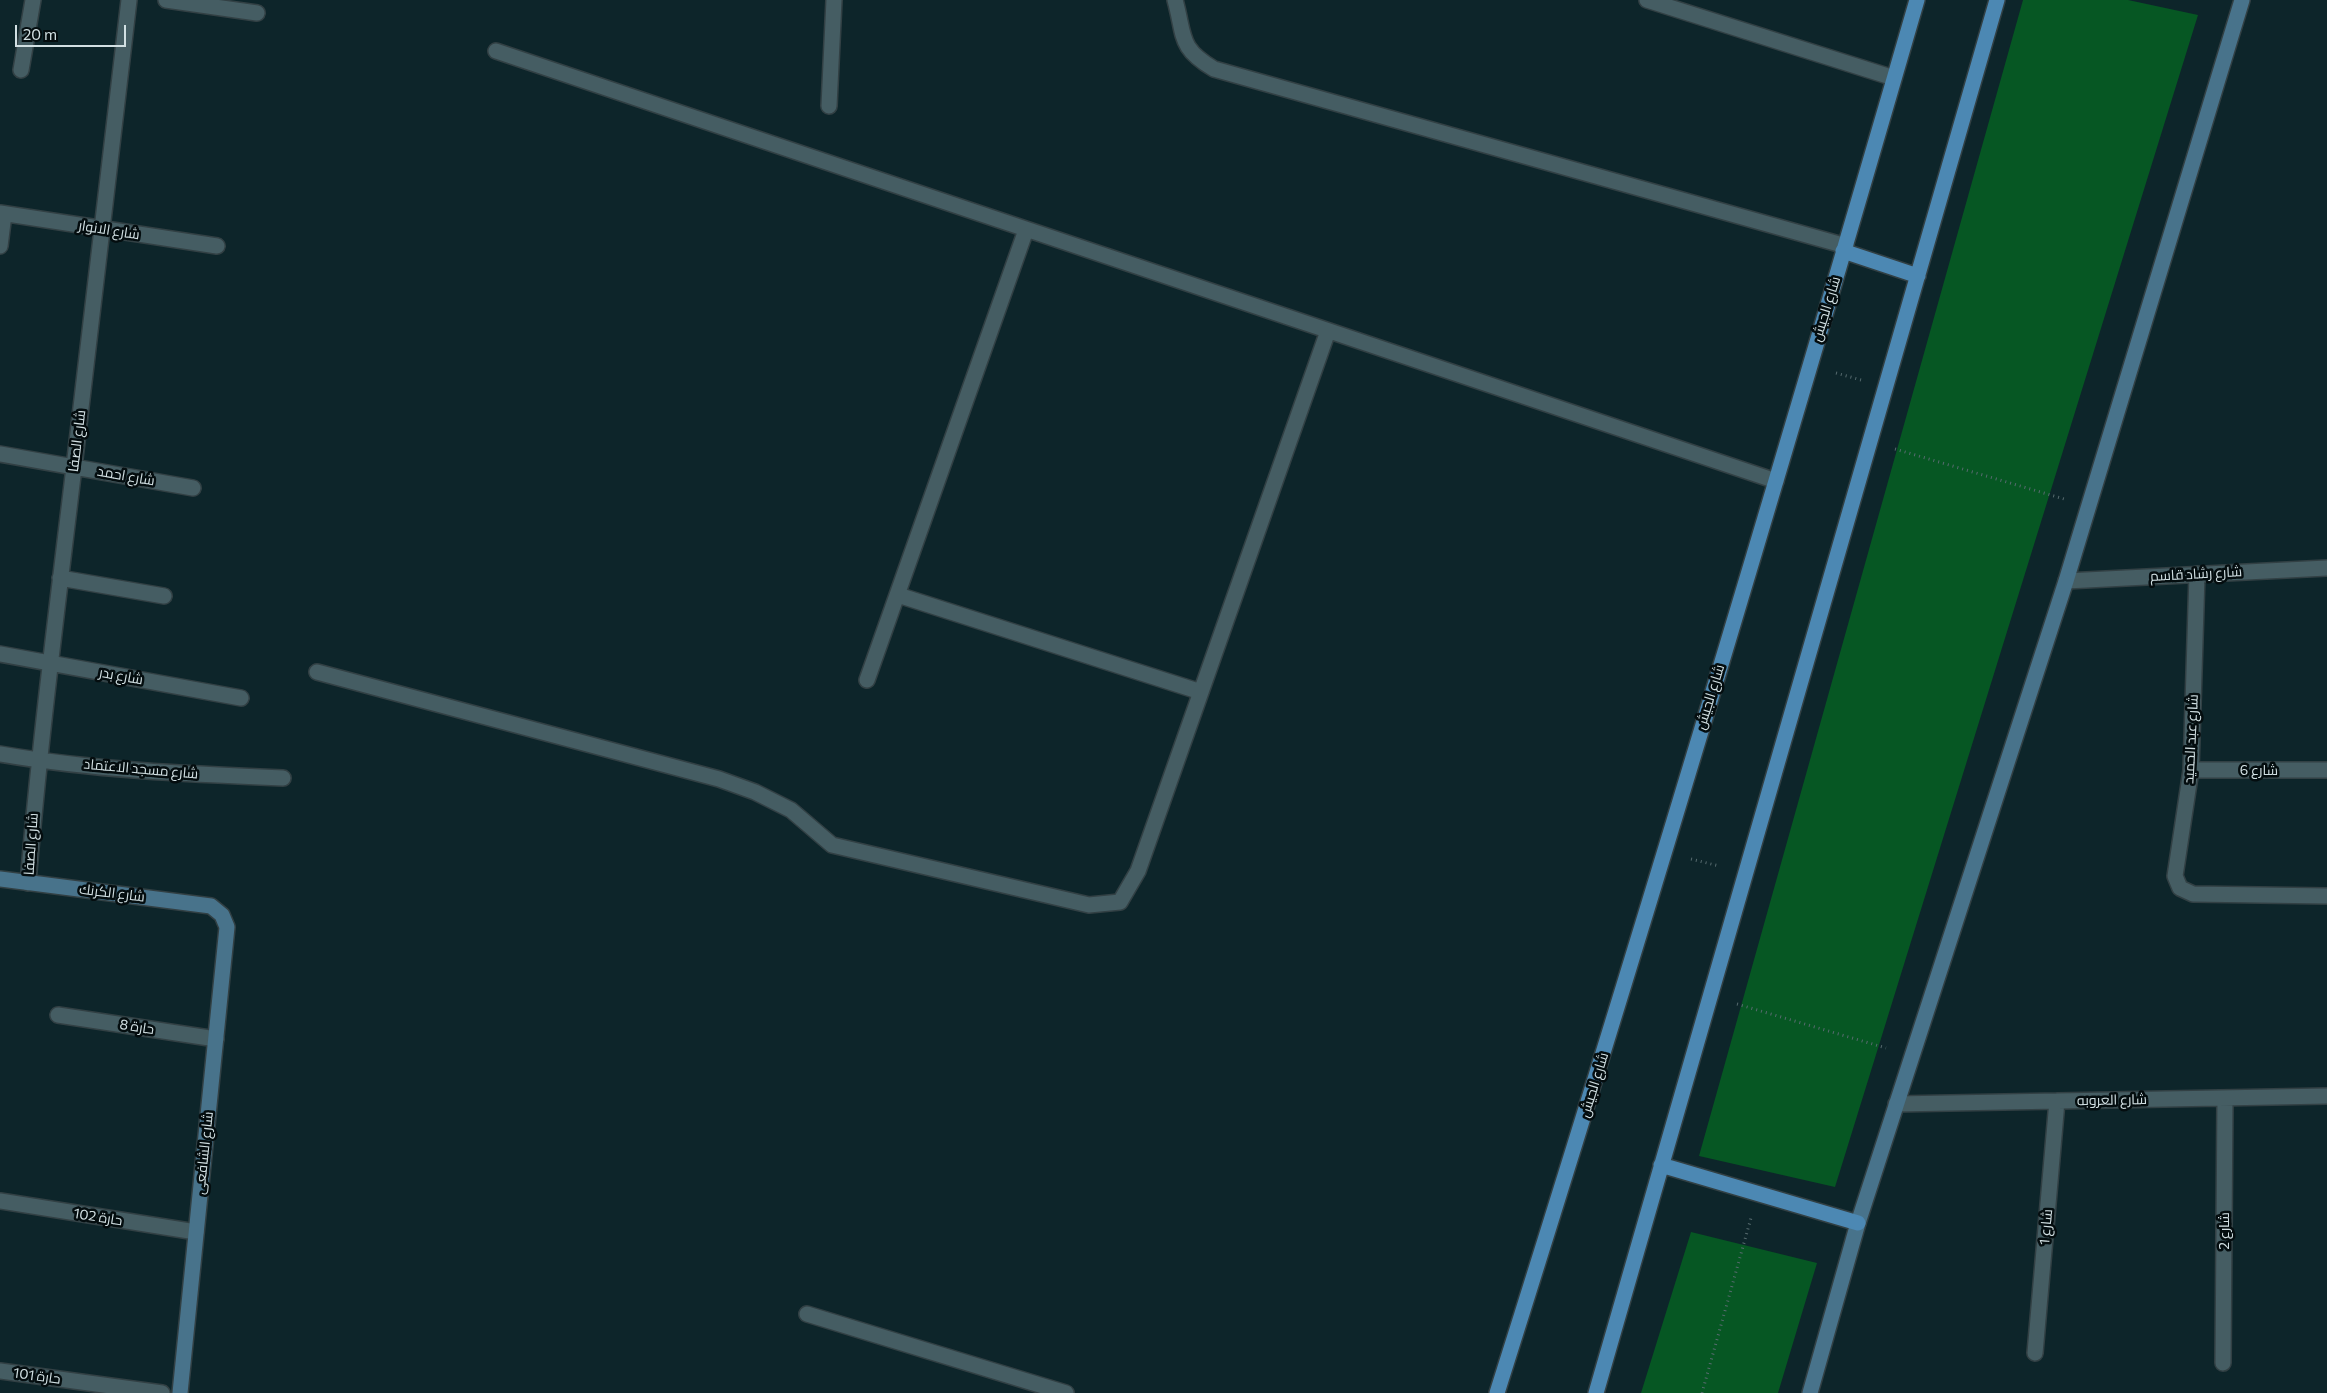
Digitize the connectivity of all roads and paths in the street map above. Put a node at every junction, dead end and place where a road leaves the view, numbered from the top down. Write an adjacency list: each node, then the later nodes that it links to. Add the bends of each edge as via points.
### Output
1 (33, 0): 12 (street)
2 (130, 0): 16 (street, شارع الصفا)
3 (166, 0): 10 (street)
4 (834, 0): 14 (street)
5 (1175, 0): 20 (street, via 1184,43 1195,58 1214,69)
6 (1647, 0): 13 (street)
7 (1917, 0): 13 (main road, شارع الجيش)
8 (1997, 0): 21 (main road)
9 (2242, 0): 30 (street)
10 (257, 13)
11 (496, 51): 17 (street)
12 (21, 70)
13 (1894, 78): 20 (main road, شارع الجيش)
14 (829, 106)
15 (2, 214): 16 (street, شارع الانوار); 18 (street)
16 (103, 229): 19 (street, شارع الانوار); 27 (street, شارع الصفا)
17 (1026, 230): 22 (street); 35 (street)
18 (0, 246)
19 (217, 246)
20 (1845, 248): 21 (main road); 23 (main road, شارع الجيش)
21 (1918, 276): 24 (main road)
22 (1328, 331): 28 (street); 41 (street)
23 (1809, 365): 24 (path); 28 (main road, شارع الجيش)
24 (1886, 388): 25 (main road)
25 (1870, 441): 30 (path); 49 (main road)
26 (0, 454): 27 (street, شارع احمد)
27 (74, 467): 29 (street, شارع احمد); 33 (street, شارع الصفا)
28 (1776, 481): 48 (main road, شارع الجيش)
29 (193, 488)
30 (2089, 506): 34 (street)
31 (2327, 568): 32 (street, شارع رشاد قاسم)
32 (2197, 574): 34 (street, شارع رشاد قاسم); 45 (street, شارع عبد الحميد)
33 (60, 578): 36 (street); 38 (street, شارع الصفا)
34 (2066, 580): 57 (street)
35 (898, 595): 40 (street); 41 (street)
36 (164, 596)
37 (0, 654): 38 (street, شارع بدر)
38 (48, 663): 42 (street, شارع بدر); 44 (street, شارع الصفا)
39 (317, 672): 41 (street, via 719,779 791,810 832,845 1088,905 1120,902 1138,871)
40 (868, 680)
41 (1201, 692)
42 (241, 698)
43 (0, 754): 44 (street, شارع مسجد الاعتماد)
44 (38, 760): 47 (street, شارع مسجد الاعتماد, via 166,773); 51 (street, شارع الصفا)
45 (2191, 770): 46 (street, شارع 6); 52 (street, شارع عبد الحميد, via 2175,876 2180,888 2193,894)
46 (2327, 770)
47 (283, 778)
48 (1664, 851): 49 (path); 74 (main road, شارع الجيش, via 1593,1090)
49 (1745, 874): 54 (main road)
50 (0, 880): 51 (street, شارع الكرنك)
51 (28, 883): 53 (street, شارع الكرنك, via 198,903 211,906)
52 (2327, 896)
53 (222, 914): 56 (street, شارع الشافعى, via 227,927)
54 (1710, 996): 57 (path); 62 (main road)
55 (58, 1015): 56 (street, حارة 8)
56 (216, 1040): 66 (street, شارع الشافعى)
57 (1911, 1056): 61 (street)
58 (2327, 1096): 59 (street, شارع العروبه)
59 (2225, 1098): 60 (street, شارع العروبه); 69 (street, شارع 2)
60 (2056, 1101): 61 (street, شارع العروبه); 68 (street, شارع 1)
61 (1896, 1104): 65 (street)
62 (1661, 1165): 63 (main road); 75 (main road)
63 (1758, 1194): 65 (main road); 76 (path)
64 (0, 1201): 66 (street, حارة 102)
65 (1858, 1223): 77 (street)
66 (196, 1232): 72 (street, شارع الشافعى)
67 (807, 1314): 73 (street)
68 (2036, 1353)
69 (2223, 1364)
70 (0, 1371): 71 (street, حارة 101)
71 (162, 1393)
72 (180, 1393)
73 (1066, 1393)
74 (1497, 1393)
75 (1596, 1393)
76 (1702, 1393)
77 (1810, 1393)

